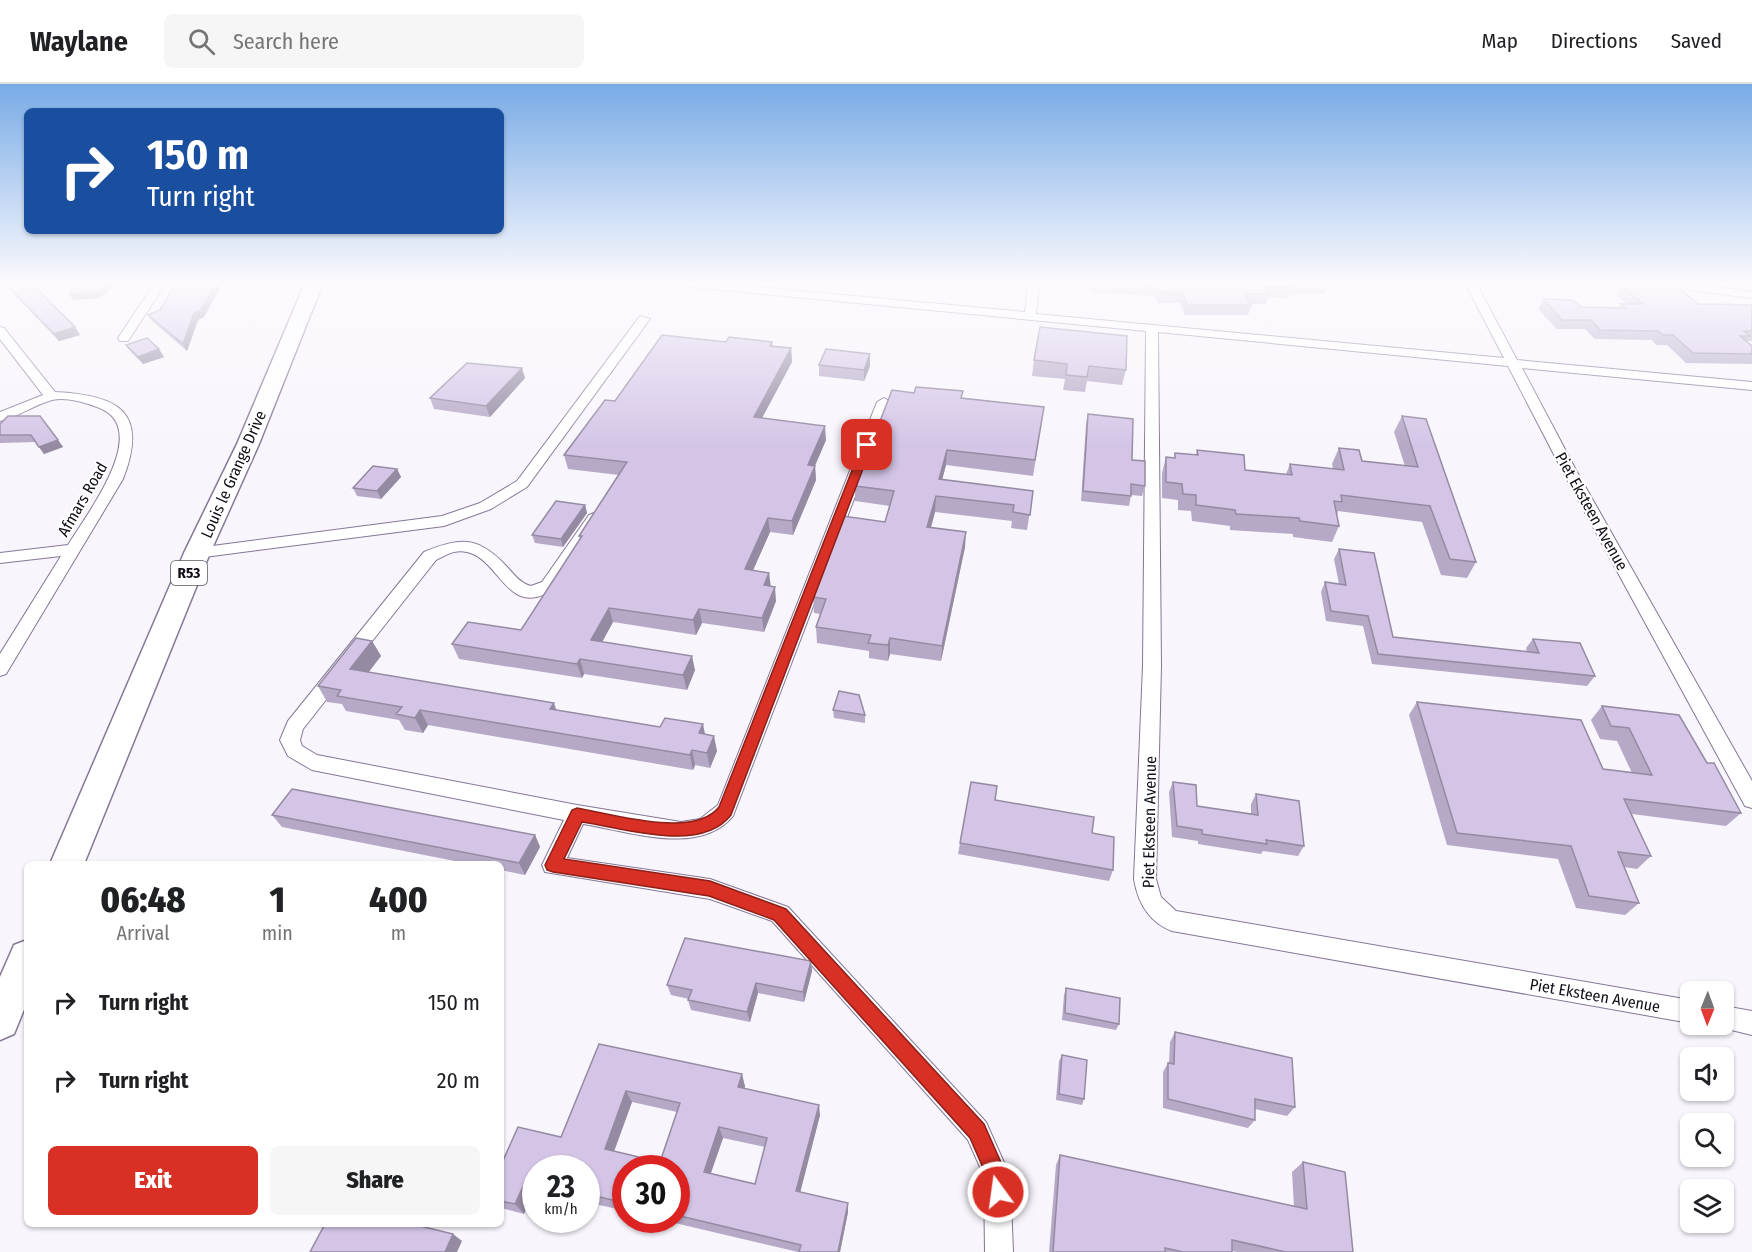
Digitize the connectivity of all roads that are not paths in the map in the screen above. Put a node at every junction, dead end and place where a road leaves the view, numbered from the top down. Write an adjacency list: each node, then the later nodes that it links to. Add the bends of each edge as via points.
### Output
1 (5, 338): 9 (street)
2 (292, 338): 14 (main road, Louis le Grange Drive / R53)
3 (630, 338): 14 (street, via 522,484 501,499 444,520)
4 (1152, 338): 21 (street, Piet Eksteen Avenue, via 1152,666 1144,879 1146,893 1162,917)
5 (1231, 338): 7 (street)
6 (1499, 338): 7 (street, Piet Eksteen Avenue)
7 (1512, 364): 8 (street); 17 (street, Piet Eksteen Avenue)
8 (1752, 386)
9 (51, 396): 11 (street); 13 (street, Afmars Road, via 95,399 108,404 121,418 128,438 125,461)
10 (884, 402): 18 (street, via 726,810 708,825 681,831)
11 (0, 417)
12 (602, 507): 18 (street, via 540,592 528,594 518,590 485,552 474,547 451,546 430,556 295,726 290,740 295,752 312,762)
13 (74, 549): 15 (street); 16 (street, Afmars Road)
14 (197, 553): 19 (main road, Louis le Grange Drive / R53)
15 (0, 558)
16 (0, 669)
17 (1752, 800)
18 (577, 814): 25 (street, via 553,865 710,889 780,914 977,1131 997,1176)
19 (67, 861)
20 (24, 964): 23 (main road)
21 (1680, 1010)
22 (1734, 1020): 24 (street)
23 (0, 1021)
24 (1752, 1023)
25 (999, 1252)

